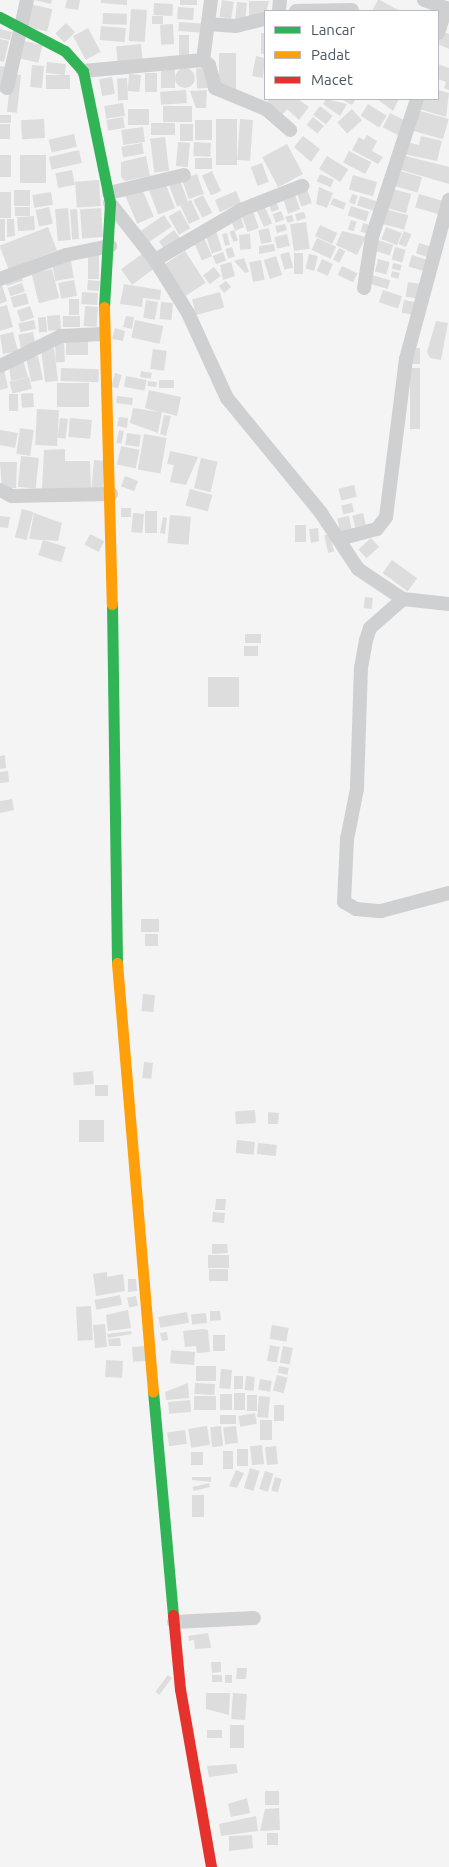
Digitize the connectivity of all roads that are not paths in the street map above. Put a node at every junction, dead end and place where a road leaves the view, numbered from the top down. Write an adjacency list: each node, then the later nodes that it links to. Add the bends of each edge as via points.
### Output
1 (27, 0): 8 (street)
2 (211, 0): 7 (street)
3 (424, 0): 4 (street)
4 (447, 8): 9 (street)
5 (0, 17): 8 (main road)
6 (264, 19): 7 (street, via 236,26)
7 (208, 24): 10 (street)
8 (18, 25): 11 (main road, via 65,51); 12 (street)
9 (439, 30)
10 (203, 60): 11 (street); 14 (street, via 209,65 215,88 266,109)
11 (83, 71): 17 (main road)
12 (7, 88)
13 (417, 100): 22 (street, via 372,237)
14 (290, 130)
15 (184, 176): 17 (street)
16 (302, 186): 20 (street, via 241,210)
17 (110, 198): 19 (main road); 20 (street)
18 (449, 200): 27 (street, via 406,359 386,517 377,529)
19 (110, 246): 21 (street, via 66,255); 23 (main road)
20 (155, 260): 27 (street, via 188,313 227,398)
21 (0, 279)
22 (364, 288)
23 (103, 334): 24 (street, via 61,336); 26 (main road)
24 (0, 366)
25 (0, 490): 26 (street, via 12,496)
26 (111, 494): 32 (main road, via 113,896 125,1088)
27 (338, 539): 28 (street, via 362,573)
28 (403, 599): 29 (street); 30 (street, via 370,628 366,640 361,667 357,790 347,839 344,902 356,909 380,910)
29 (449, 604)
30 (449, 893)
31 (254, 1618): 32 (street)
32 (174, 1622): 33 (main road, via 192,1770)
33 (211, 1867)

